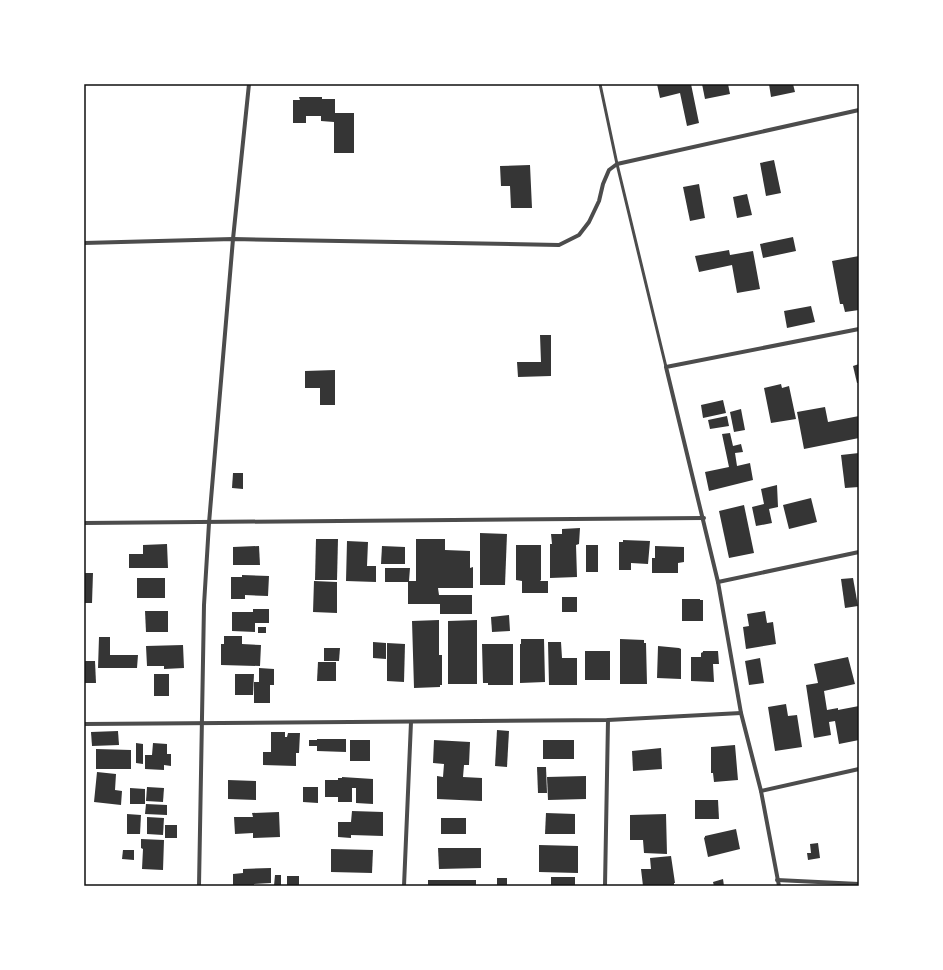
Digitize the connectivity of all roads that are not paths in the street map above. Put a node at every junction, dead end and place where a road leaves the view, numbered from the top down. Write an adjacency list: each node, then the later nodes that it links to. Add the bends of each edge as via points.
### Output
1 (250, 84): 5 (street)
2 (600, 84): 4 (lane)
3 (859, 110): 4 (street)
4 (617, 164): 5 (street, via 609,170 589,222 579,235 559,245); 8 (lane)
5 (233, 239): 6 (street); 11 (street)
6 (84, 243)
7 (859, 329): 8 (street)
8 (666, 367): 9 (street)
9 (704, 518): 11 (street); 13 (street)
10 (84, 523): 11 (street)
11 (209, 523): 18 (street, via 204,605)
12 (859, 552): 13 (street)
13 (718, 582): 14 (street)
14 (741, 714): 15 (street); 20 (street)
15 (608, 720): 16 (street); 25 (street)
16 (411, 722): 18 (street); 24 (street)
17 (84, 724): 18 (street)
18 (202, 724): 23 (street)
19 (859, 769): 20 (street)
20 (761, 791): 21 (street)
21 (777, 880): 22 (street); 26 (street)
22 (859, 884)
23 (199, 886)
24 (404, 886)
25 (605, 886)
26 (779, 886)

